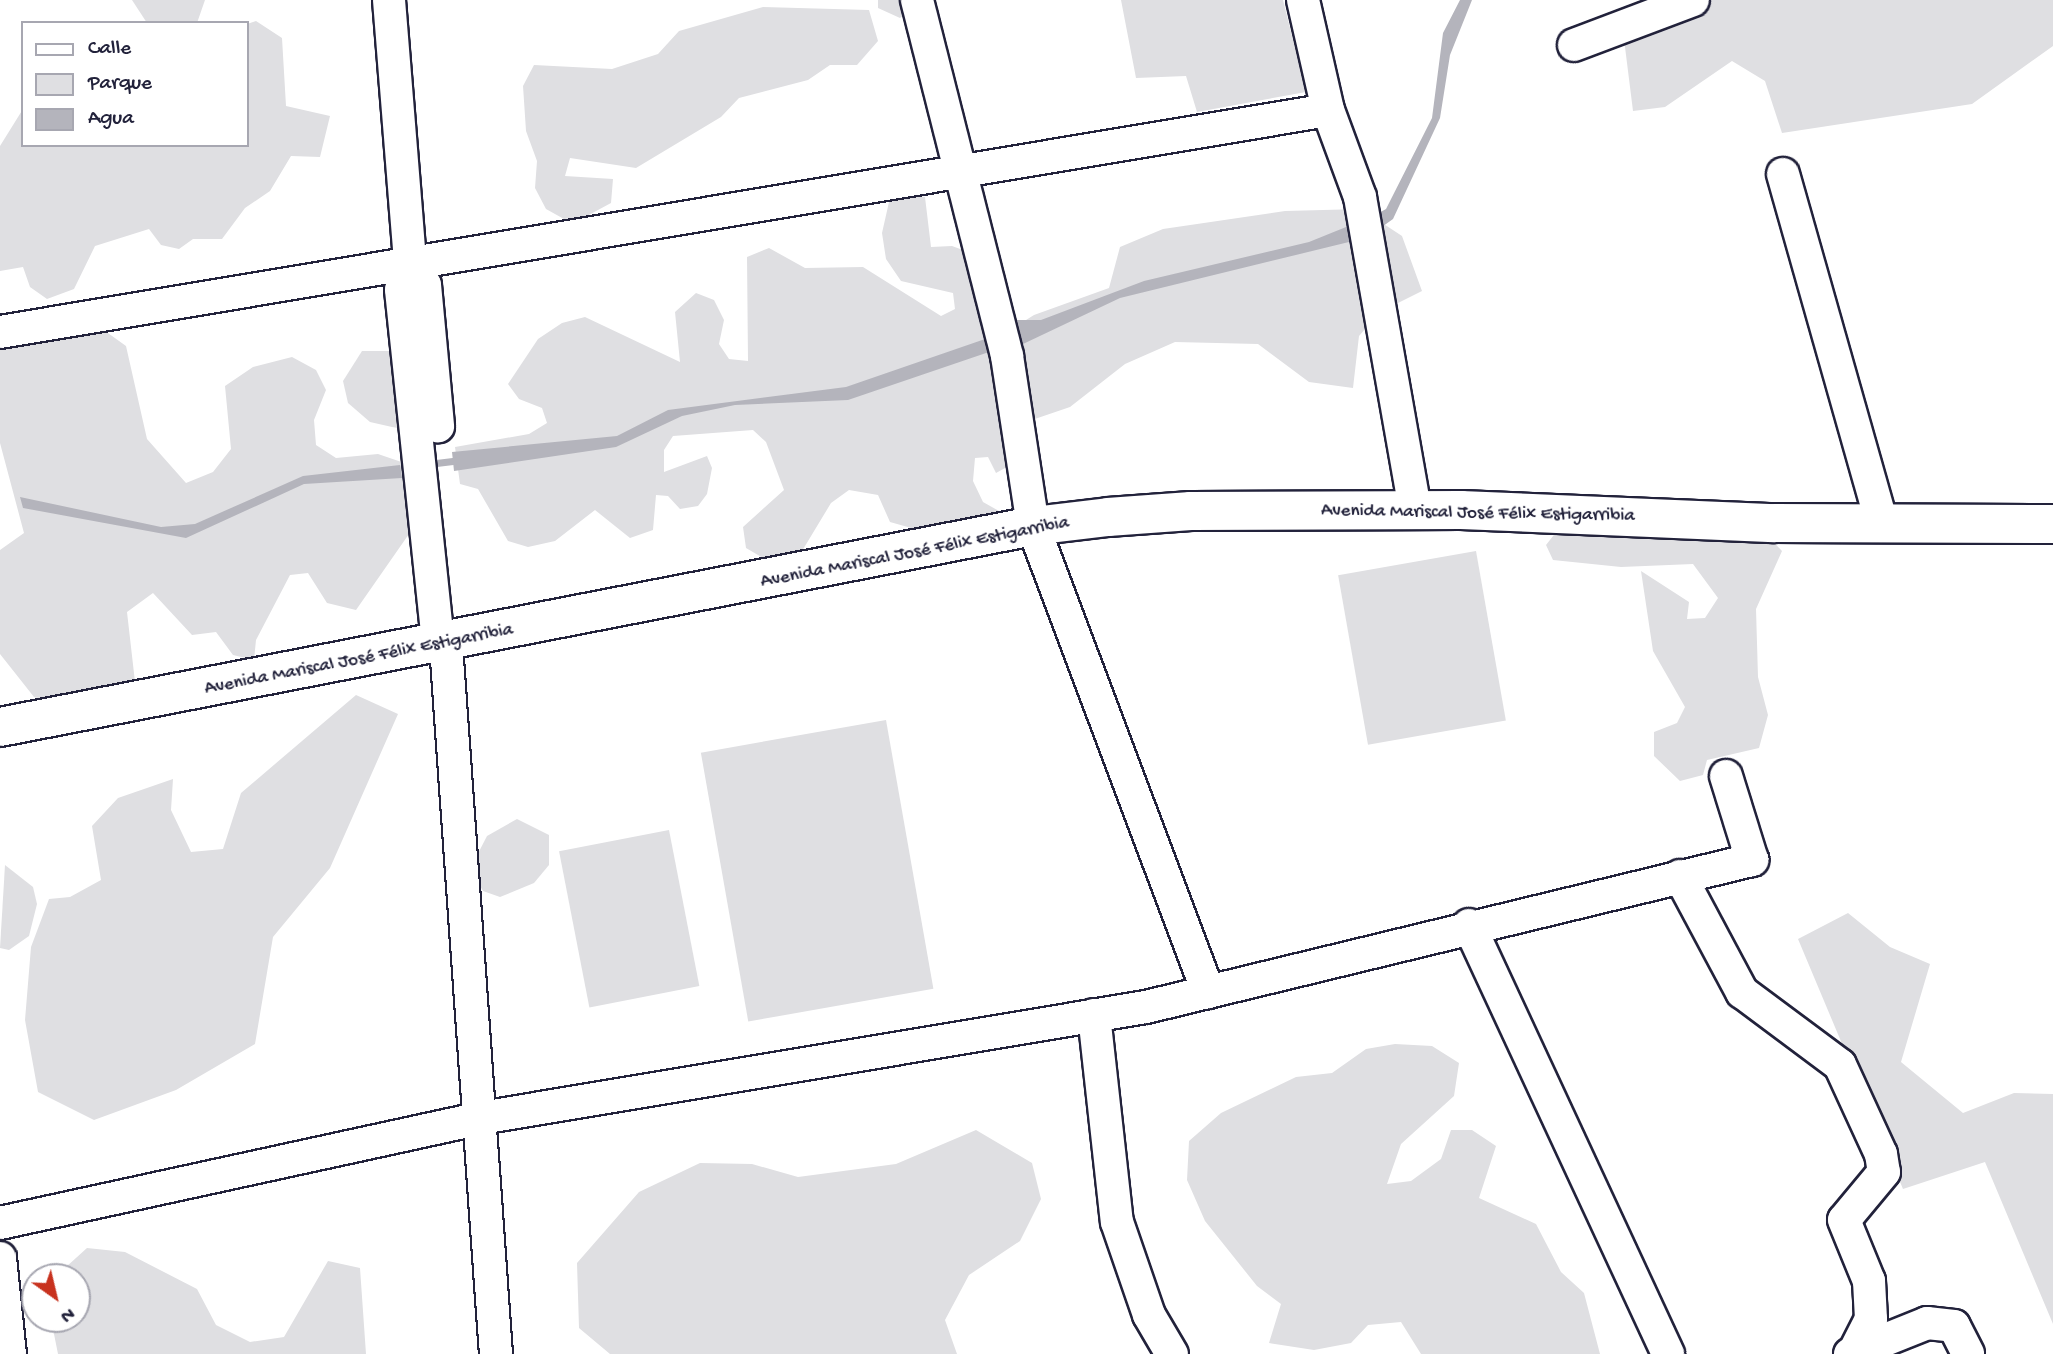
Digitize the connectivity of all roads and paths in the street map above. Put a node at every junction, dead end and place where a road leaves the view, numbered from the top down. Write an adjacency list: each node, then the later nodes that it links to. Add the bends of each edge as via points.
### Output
1 (389, 0): 9 (street)
2 (917, 0): 7 (street)
3 (1303, 0): 6 (street)
4 (1693, 0): 5 (street)
5 (1574, 45)
6 (1328, 110): 7 (street); 11 (street, via 1360,197)
7 (958, 171): 9 (street); 14 (street, via 1007,356)
8 (1783, 174): 12 (street)
9 (410, 261): 10 (street); 15 (street, via 401,289 430,451 454,627)
10 (0, 332)
11 (1415, 510): 12 (main road, Avenida Mariscal José Félix Estigarribia); 14 (main road, Avenida Mariscal José Félix Estigarribia, via 1191,511)
12 (1882, 523): 13 (main road, Avenida Mariscal José Félix Estigarribia)
13 (2053, 524)
14 (1033, 526): 15 (main road, Avenida Mariscal José Félix Estigarribia); 20 (street)
15 (446, 645): 16 (main road, Avenida Mariscal José Félix Estigarribia); 22 (street)
16 (0, 727)
17 (1726, 776): 18 (street, via 1752,860)
18 (1681, 876): 19 (street); 25 (street, via 1742,992 1840,1066 1881,1154 1884,1172 1844,1220 1869,1281 1871,1319)
19 (1469, 925): 20 (street); 29 (street)
20 (1208, 992): 21 (street)
21 (1094, 1015): 22 (street); 28 (street, via 1117,1222 1149,1315)
22 (481, 1118): 23 (street); 27 (street)
23 (0, 1223)
24 (0, 1258): 26 (street)
25 (1852, 1353): 30 (street, via 1927,1323 1954,1326)
26 (10, 1354)
27 (496, 1354)
28 (1172, 1354)
29 (1668, 1354)
30 (1968, 1354)

